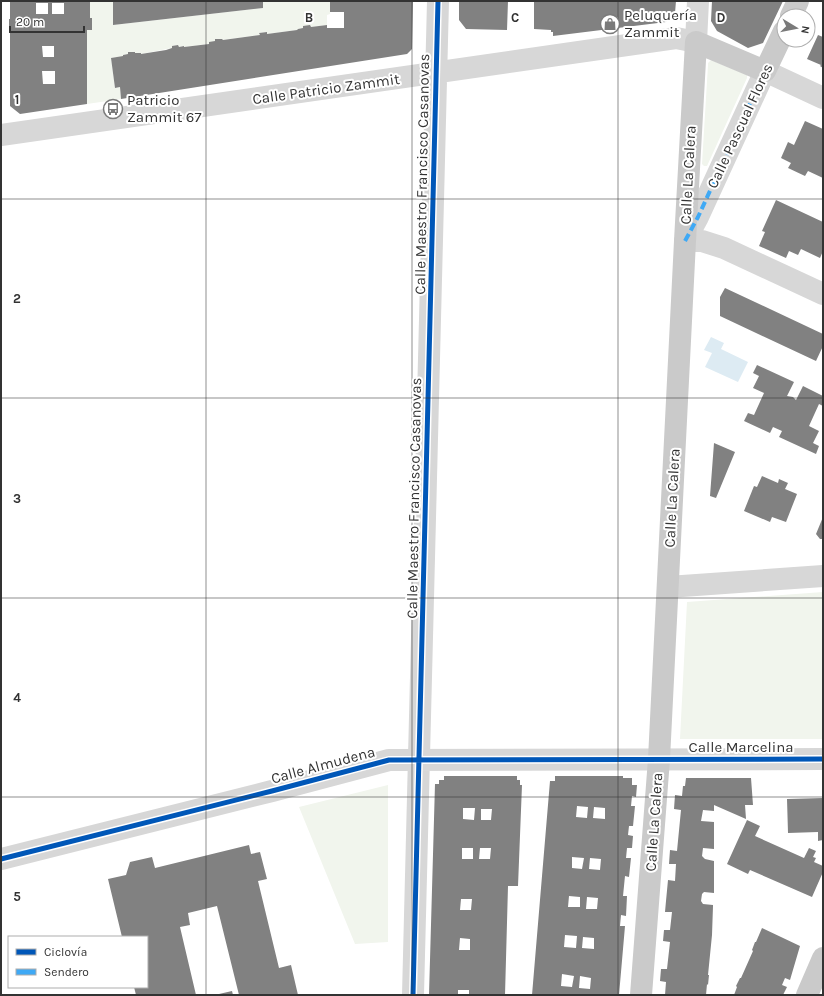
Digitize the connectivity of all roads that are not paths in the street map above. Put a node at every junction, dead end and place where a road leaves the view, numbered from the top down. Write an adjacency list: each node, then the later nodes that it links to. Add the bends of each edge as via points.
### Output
1 (438, 1): 6 (street, Calle Maestro Francisco Casanovas)
2 (698, 1): 3 (street, Calle La Calera)
3 (696, 42): 5 (main road, Calle Patricio Zammit); 6 (street, Calle Patricio Zammit, via 676,38); 9 (main road, Calle La Calera)
4 (776, 48): 5 (main road, Calle Pascual Flores)
5 (765, 71): 7 (street); 9 (street, Calle Pascual Flores)
6 (436, 73): 8 (street, Calle Patricio Zammit); 15 (street, Calle Maestro Francisco Casanovas)
7 (823, 98)
8 (1, 135)
9 (685, 241): 10 (street, via 702,241 724,248); 12 (main road, Calle La Calera)
10 (823, 294)
11 (823, 576): 12 (street)
12 (668, 587): 13 (main road, Calle La Calera)
13 (659, 759): 14 (street, Calle Marcelina); 15 (street, Calle Almudena); 19 (main road, Calle La Calera)
14 (823, 759)
15 (419, 760): 16 (street, Calle Almudena, via 389,760); 18 (street, Calle Maestro Francisco Casanovas)
16 (1, 860)
17 (823, 958): 20 (main road)
18 (413, 995)
19 (641, 995)
20 (806, 995)

